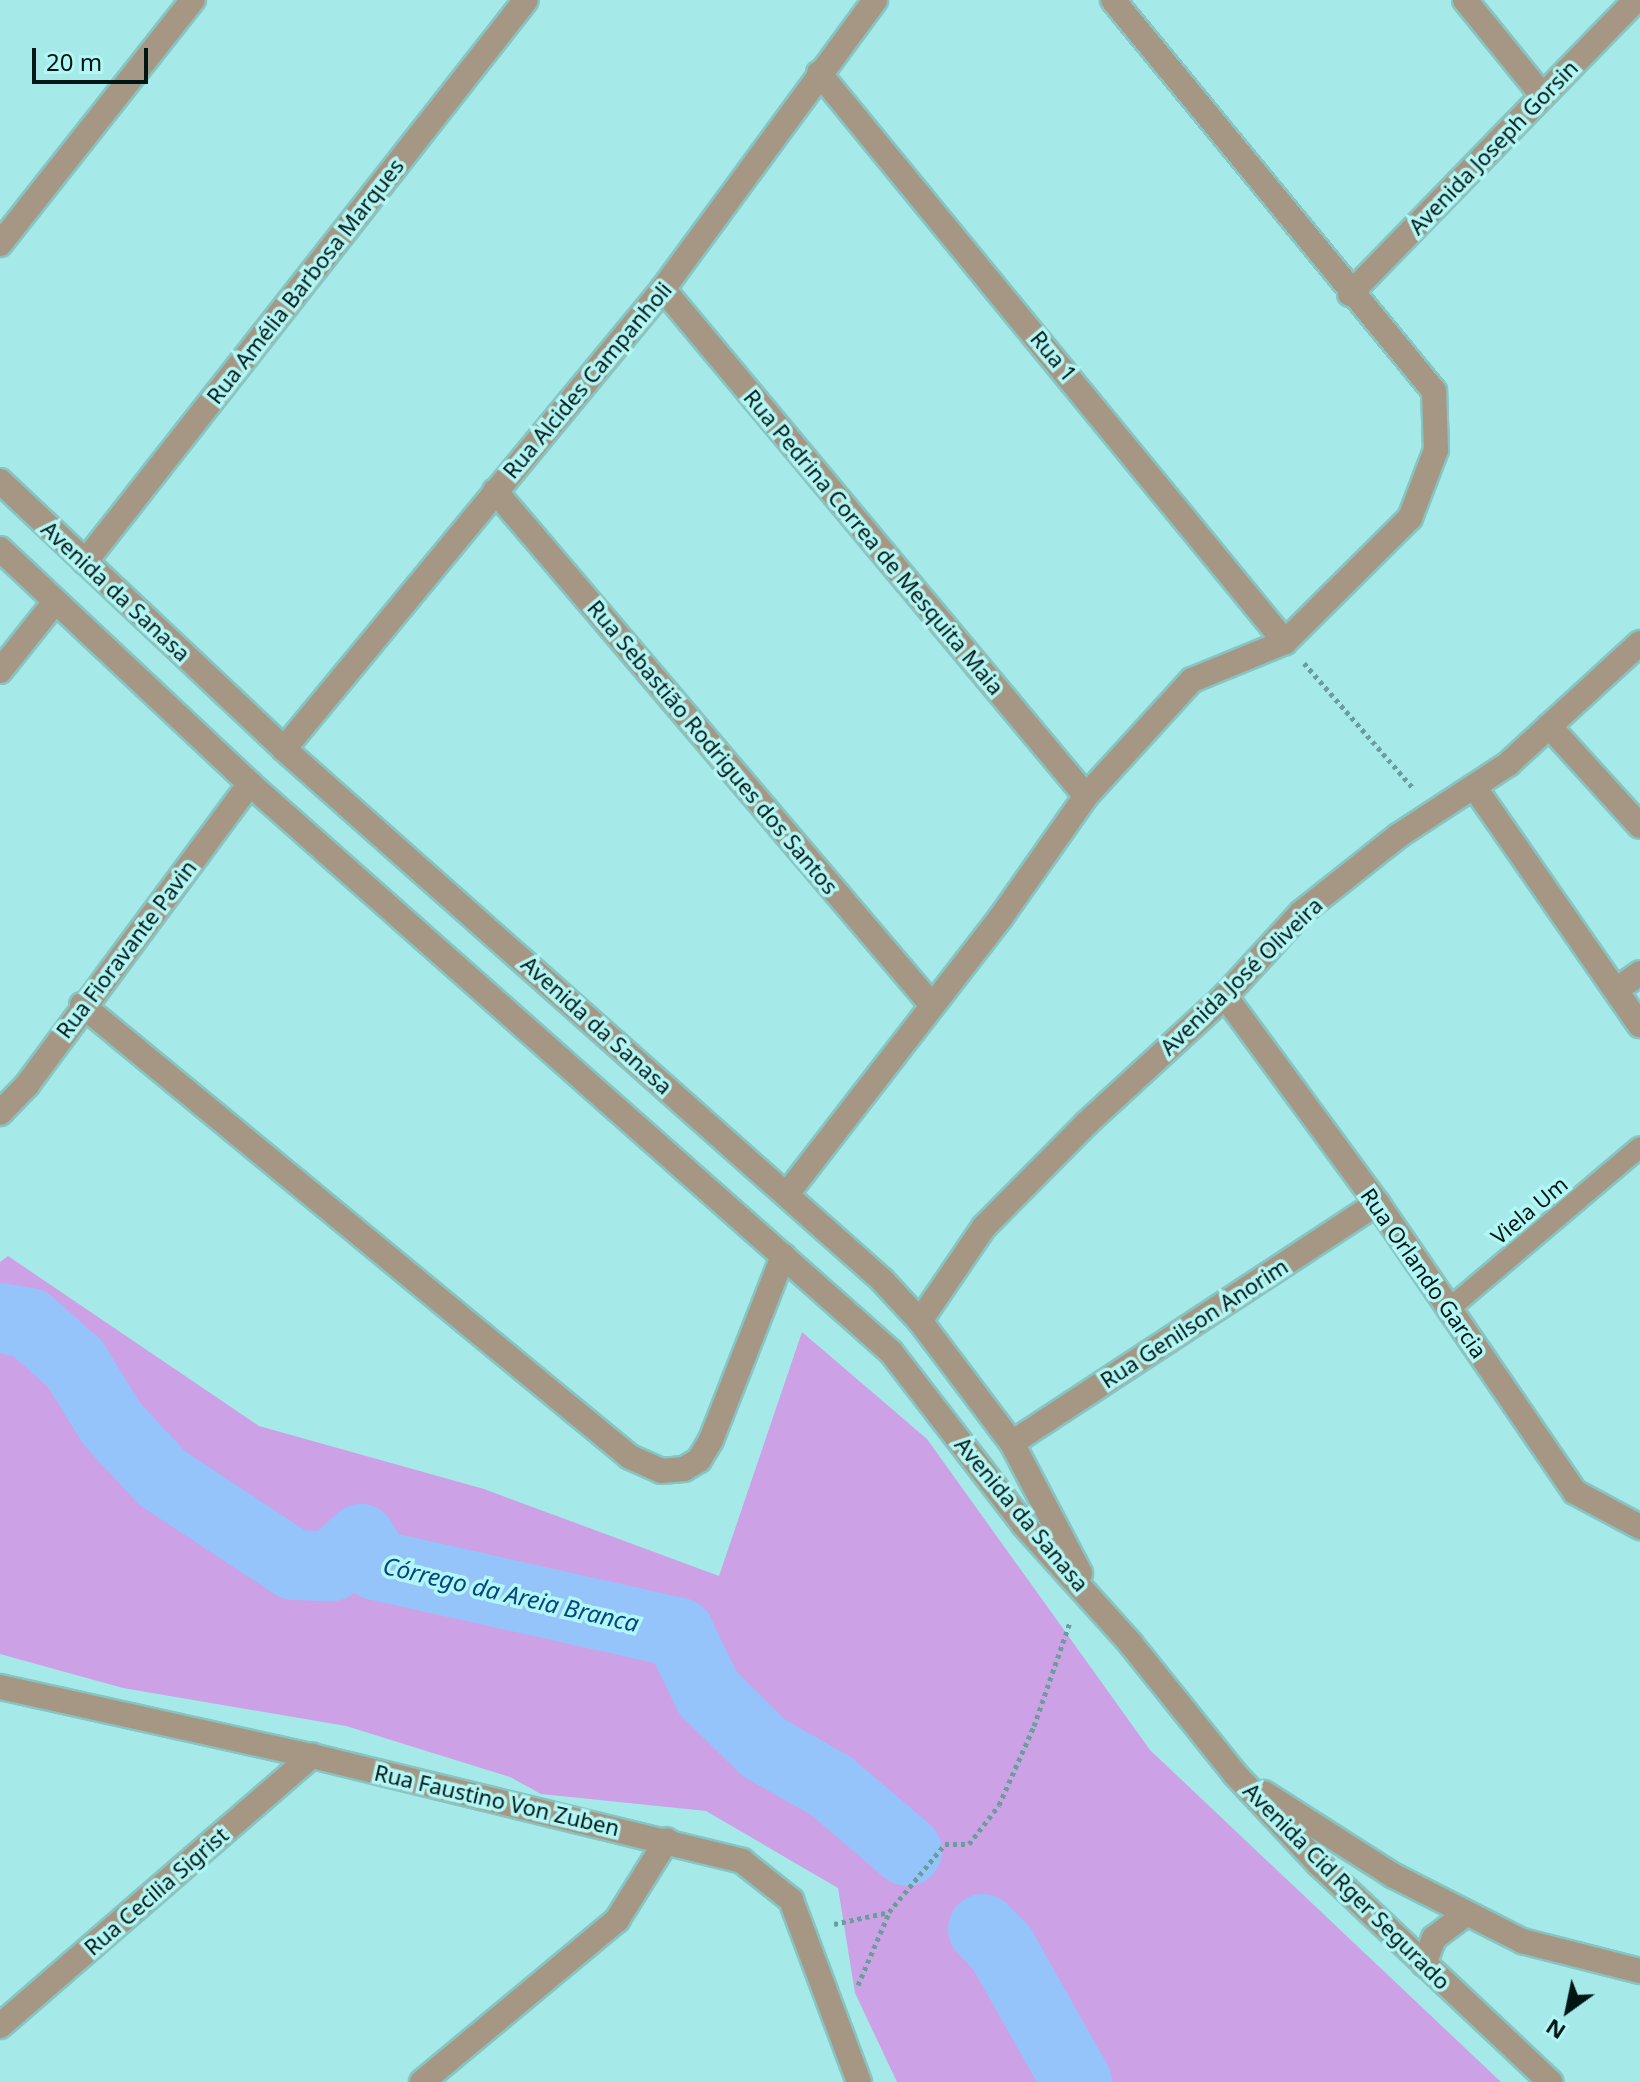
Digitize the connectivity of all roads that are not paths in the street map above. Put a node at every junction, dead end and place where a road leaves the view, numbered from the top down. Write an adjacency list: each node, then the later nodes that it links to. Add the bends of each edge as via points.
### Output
1 (193, 0): 9 (street)
2 (526, 0): 15 (street, Rua Amélia Barbosa Marques)
3 (875, 0): 7 (street, Rua Alcides Campanholi)
4 (1113, 0): 11 (street)
5 (1465, 0): 8 (street)
6 (1636, 0): 8 (street, Avenida Joseph Gorsin)
7 (819, 73): 10 (street, Rua Alcides Campanholi); 17 (street, Rua 1)
8 (1542, 95): 11 (street, Avenida Joseph Gorsin)
9 (0, 244)
10 (663, 289): 13 (street, Rua Alcides Campanholi); 24 (street, Rua Pedrina Correa de Mesquita Maia)
11 (1350, 294): 17 (street, via 1434,391 1436,450 1410,518)
12 (0, 481): 15 (street, Avenida da Sanasa)
13 (495, 491): 21 (street, Rua Alcides Campanholi); 29 (street, Rua Sebastião Rodrigues dos Santos)
14 (0, 549): 16 (street, Avenida da Sanasa)
15 (85, 562): 21 (street, Avenida da Sanasa)
16 (54, 603): 19 (street); 22 (street, Avenida da Sanasa)
17 (1285, 642): 24 (street, via 1192,680)
18 (1640, 643): 20 (street, Avenida José Oliveira)
19 (0, 671)
20 (1549, 726): 23 (street, Avenida José Oliveira); 25 (street)
21 (284, 749): 34 (street, Avenida da Sanasa)
22 (250, 784): 30 (street, Rua Fioravante Pavin); 36 (street, Avenida da Sanasa)
23 (1475, 788): 27 (street); 28 (street, Avenida José Oliveira, via 1398,836 1301,913)
24 (1086, 796): 29 (street)
25 (1640, 826)
26 (1640, 973): 27 (street)
27 (1616, 990): 31 (street)
28 (1225, 996): 35 (street, Rua Orlando Garcia); 38 (street, Avenida José Oliveira, via 984,1227)
29 (931, 1004): 34 (street)
30 (82, 1005): 32 (street, Rua Fioravante Pavin, via 27,1085); 36 (street, via 630,1457 661,1471 684,1469 699,1460 711,1440)
31 (1640, 1025)
32 (0, 1113)
33 (1640, 1147): 37 (lane, Viela Um)
34 (787, 1194): 38 (street, Avenida da Sanasa, via 849,1247)
35 (1377, 1203): 37 (street, Rua Orlando Garcia); 39 (street, Rua Genilson Anorim)
36 (783, 1256): 41 (street, Avenida da Sanasa, via 891,1352 1024,1525)
37 (1449, 1309): 40 (street, Rua Orlando Garcia, via 1575,1492)
38 (920, 1321): 39 (street, Avenida da Sanasa)
39 (1012, 1443): 41 (street, Avenida da Sanasa)
40 (1640, 1527)
41 (1096, 1603): 44 (street, Avenida Cid Rger Segurado)
42 (0, 1687): 43 (street, Rua Faustino Von Zuben)
43 (312, 1756): 45 (street, Rua Faustino Von Zuben); 49 (street, Rua Cecilia Sigrist)
44 (1235, 1774): 46 (street, via 1394,1876); 47 (street, Avenida Cid Rger Segurado)
45 (667, 1840): 50 (street, via 617,1920); 51 (street, Rua Faustino Von Zuben, via 742,1861 791,1900)
46 (1466, 1914): 47 (street, via 1434,1938); 48 (street, via 1522,1941)
47 (1424, 1964): 52 (street, Avenida Cid Rger Segurado)
48 (1640, 1971)
49 (0, 2026)
50 (422, 2082)
51 (859, 2082)
52 (1550, 2082)

